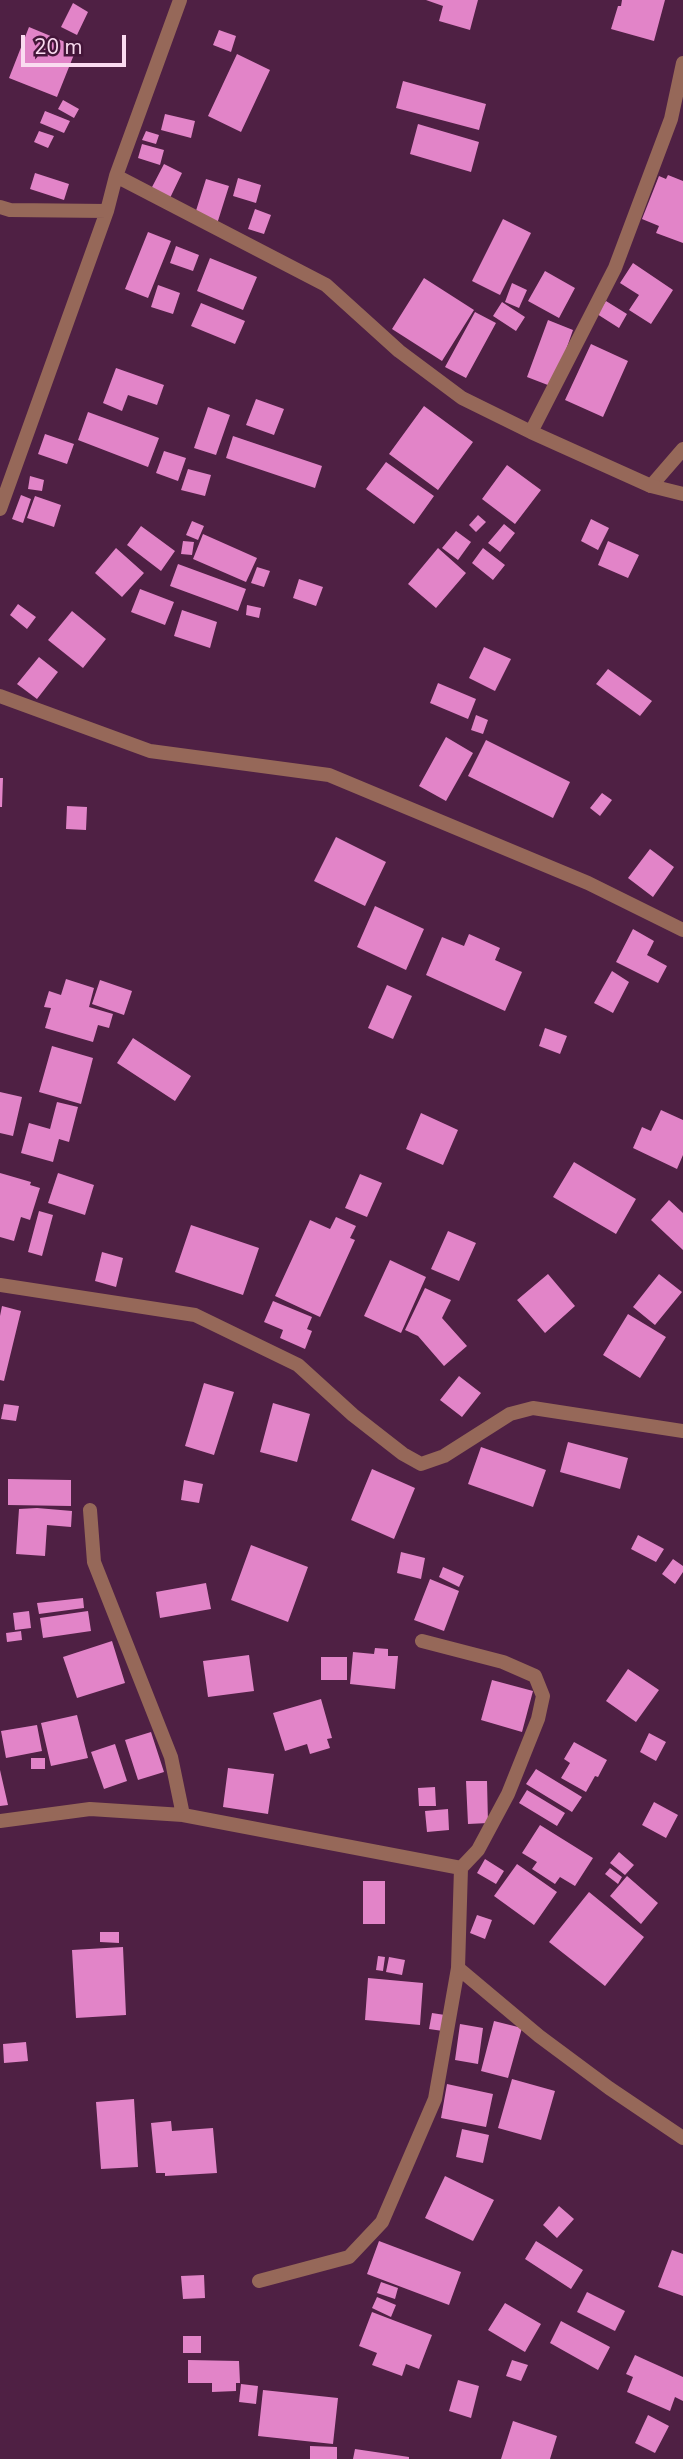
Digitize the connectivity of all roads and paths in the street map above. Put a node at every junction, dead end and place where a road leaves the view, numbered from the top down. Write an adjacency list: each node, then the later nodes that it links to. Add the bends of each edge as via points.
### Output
1 (180, 0): 3 (street)
2 (683, 63): 6 (street, via 671,119 615,268)
3 (116, 176): 5 (street); 6 (street, via 326,285 399,351 462,398)
4 (0, 207): 5 (street)
5 (107, 211): 10 (street)
6 (531, 432): 8 (street)
7 (683, 449): 8 (street)
8 (651, 486): 9 (street)
9 (683, 494)
10 (0, 509)
11 (0, 696): 12 (street, via 150,751 329,775 588,883)
12 (683, 930)
13 (0, 1285): 14 (street, via 195,1314 298,1365 353,1415 421,1464 510,1414 533,1408)
14 (683, 1431)
15 (90, 1510): 17 (street, via 94,1562 171,1757)
16 (422, 1641): 19 (street, via 503,1662 535,1676 543,1696 508,1794 478,1850)
17 (183, 1815): 18 (street, via 90,1809); 19 (street)
18 (0, 1821)
19 (461, 1868): 20 (street)
20 (458, 1968): 21 (street, via 539,2036); 22 (street, via 435,2099 382,2222 349,2257)
21 (683, 2138)
22 (259, 2281)

